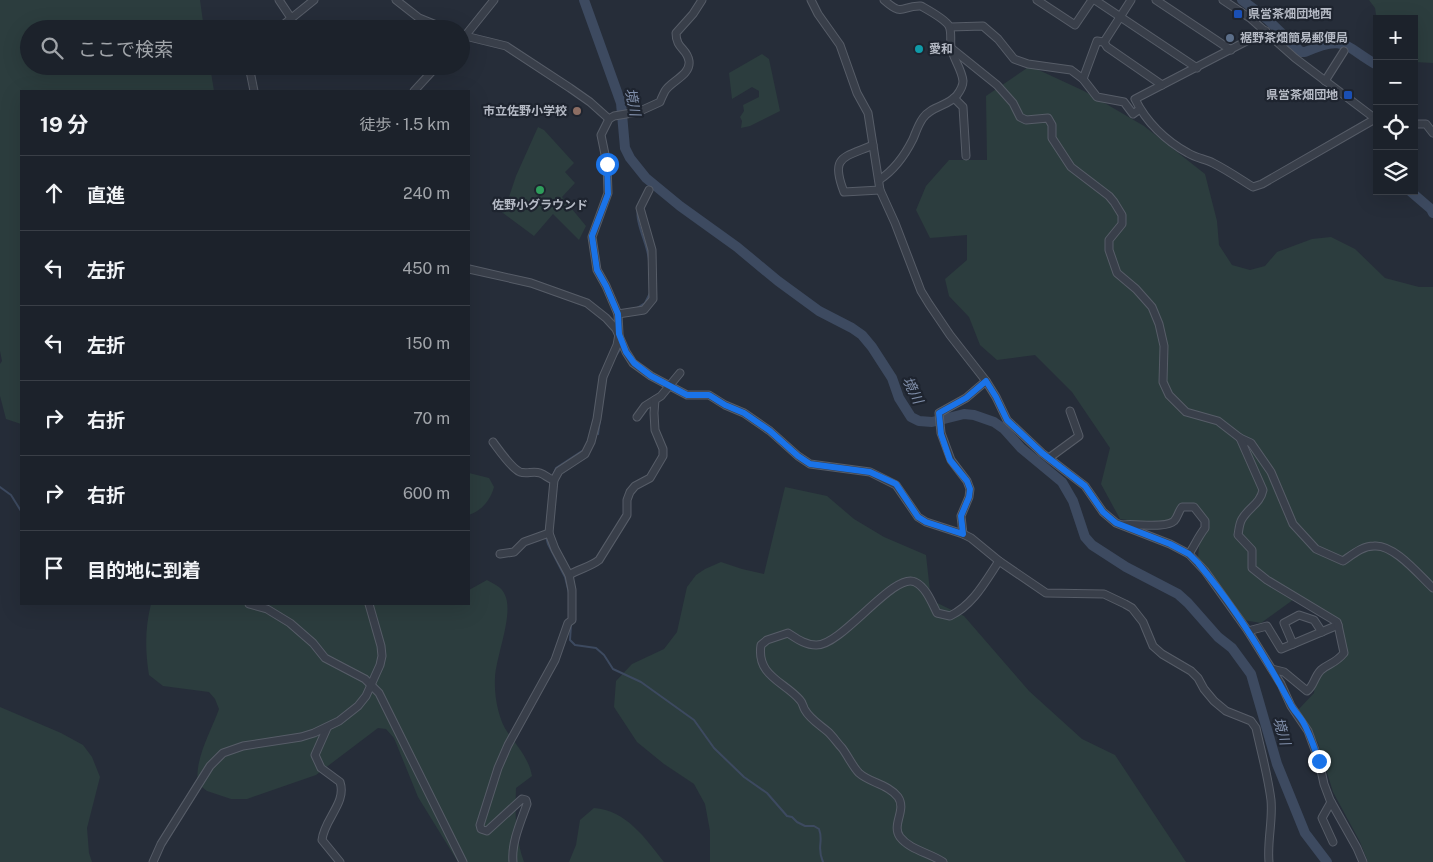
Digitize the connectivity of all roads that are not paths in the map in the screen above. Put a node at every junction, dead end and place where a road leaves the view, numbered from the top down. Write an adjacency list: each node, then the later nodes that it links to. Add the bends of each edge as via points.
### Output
1 (279, 0): 14 (street)
2 (314, 0): 14 (street)
3 (396, 0): 16 (street)
4 (494, 0): 18 (street)
5 (702, 0): 35 (street, via 676,33 676,41 689,62 687,70 665,90 660,102)
6 (812, 0): 40 (street, via 840,45 857,93 868,113)
7 (884, 0): 17 (street, via 899,10 921,6)
8 (1037, 0): 9 (street, via 1074,25)
9 (1094, 0): 13 (street)
10 (1131, 0): 13 (street)
11 (1156, 0): 23 (street)
12 (1223, 0): 19 (street)
13 (1121, 16): 21 (street); 25 (street)
14 (291, 18): 15 (street)
15 (289, 20)
16 (425, 20)
17 (950, 28): 22 (street); 28 (street, via 983,26 1014,59 1071,70)
18 (470, 29)
19 (1266, 31): 23 (street); 29 (street)
20 (470, 38): 35 (street, via 506,46)
21 (1104, 42): 28 (street, via 1097,41); 30 (street)
22 (951, 48): 33 (street, via 963,83); 54 (street, via 997,84 1020,117 1026,120 1048,118 1052,125 1052,138 1071,167 1114,202 1122,215 1122,224 1109,240 1109,250 1116,273 1152,307 1159,324 1164,346 1164,382 1169,396 1186,412 1218,421)
23 (1231, 50): 25 (street)
24 (1344, 51): 29 (street)
25 (1197, 68): 30 (street)
26 (251, 75): 31 (street)
27 (429, 75): 32 (street)
28 (1083, 79): 34 (street, via 1097,97 1124,102 1133,114)
29 (1325, 81): 36 (street)
30 (1162, 86): 34 (street, via 1134,99)
31 (254, 90)
32 (415, 90)
33 (954, 98): 41 (street, via 963,107); 42 (street, via 925,115 898,163)
34 (1140, 109): 37 (street, via 1155,129 1178,147 1253,187)
35 (612, 118): 46 (street, via 601,135 607,164 608,194 592,236 597,270)
36 (1373, 118)
37 (1373, 122)
38 (1418, 124): 39 (street, via 1426,124)
39 (1433, 133)
40 (873, 145): 42 (street); 44 (street, via 846,157 840,162 838,174 844,192)
41 (966, 156)
42 (879, 180): 44 (street)
43 (649, 190): 46 (street, via 640,208 652,250 653,299 644,310)
44 (880, 190): 49 (street, via 921,291)
45 (470, 269): 47 (street, via 531,283 587,303)
46 (618, 314): 47 (street)
47 (619, 334): 50 (street, via 634,363); 57 (street, via 602,377 591,442 585,454 559,471)
48 (680, 373): 50 (street)
49 (986, 381): 56 (street, via 1007,420); 60 (street, via 966,398 939,413 938,417 950,460 970,489 961,516)
50 (669, 385): 51 (street); 60 (street, via 687,395 709,395 744,413 810,464 870,472 896,484 918,517)
51 (655, 400): 53 (street); 64 (street, via 655,430 663,456 650,478 630,492 626,500 627,515 599,560)
52 (1070, 411): 56 (street, via 1079,436)
53 (637, 417)
54 (1240, 438): 65 (street, via 1251,443 1271,472 1293,524 1316,549 1343,561 1375,545 1404,560); 68 (street, via 1263,490 1261,499 1240,521 1238,535 1252,550 1252,568)
55 (493, 442): 57 (street, via 518,470 542,474)
56 (1049, 458): 58 (street, via 1085,486 1103,512)
57 (553, 480): 59 (street)
58 (1122, 525): 62 (street); 62 (street, via 1169,524 1182,508 1194,507 1205,521 1205,528)
59 (547, 534): 61 (street, via 524,542 514,552); 64 (street)
60 (963, 534): 63 (street)
61 (500, 554)
62 (1189, 554): 69 (street)
63 (999, 561): 81 (street, via 973,599 950,616 937,613 927,594 909,581 896,586 852,624 817,646 801,642 788,633 761,645 761,660 777,682 784,684 802,702 804,710 829,732 860,773 898,797 901,804 897,829 900,836); 82 (street, via 1046,593 1104,594 1132,608 1143,622 1153,646 1191,671 1226,711 1251,721 1256,728 1271,799)
64 (569, 576): 80 (street, via 572,590 570,621 555,660 498,768 480,825 487,831 522,799 526,800 515,840)
65 (1433, 588)
66 (253, 605): 73 (street, via 267,609 290,624 325,658)
67 (368, 605): 73 (street, via 382,656)
68 (1338, 625): 70 (street); 72 (street, via 1344,653 1337,662 1322,669 1307,691 1284,672)
69 (1248, 630): 71 (street, via 1267,626 1281,649); 72 (street)
70 (1322, 632): 71 (street); 71 (street, via 1314,620 1299,615 1284,623)
71 (1293, 644)
72 (1272, 669): 75 (street, via 1308,731)
73 (371, 685): 74 (street, via 358,706); 79 (street, via 379,693)
74 (327, 728): 77 (street, via 301,737 232,749 216,759 161,844); 78 (street, via 315,755 321,768 340,782 342,795 323,831 322,840)
75 (1331, 802): 76 (street, via 1322,818); 83 (street)
76 (1333, 842)
77 (153, 862)
78 (340, 862)
79 (464, 862)
80 (513, 862)
81 (942, 862)
82 (1269, 862)
83 (1363, 862)

